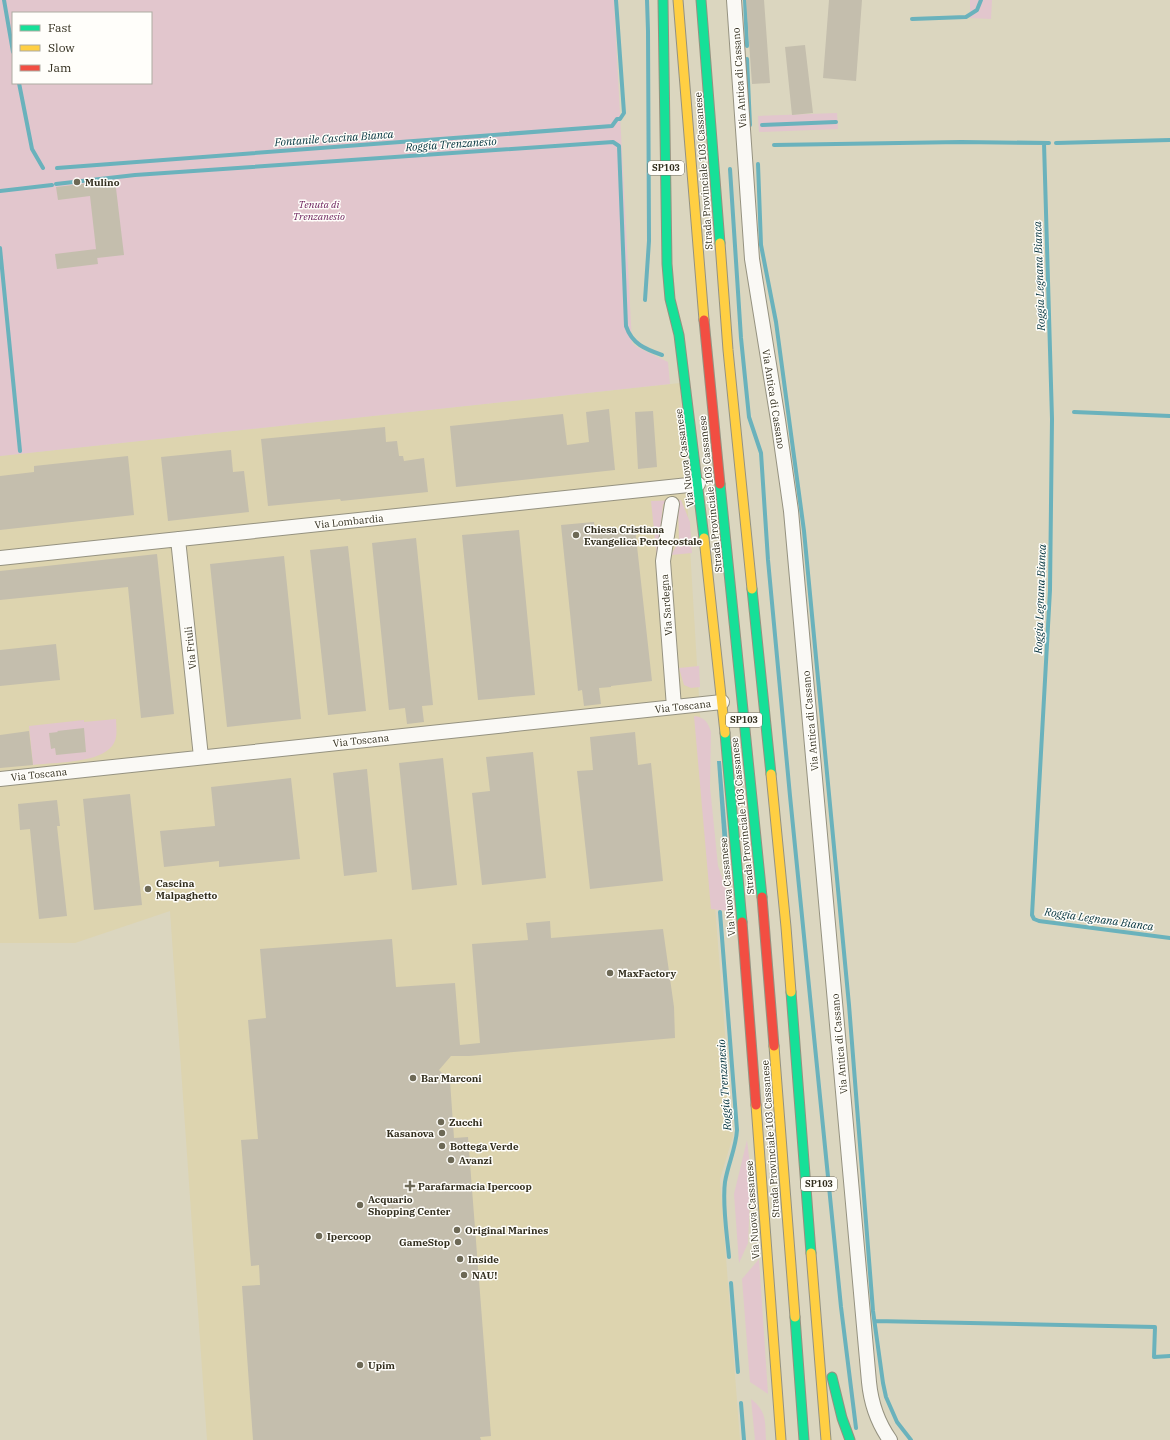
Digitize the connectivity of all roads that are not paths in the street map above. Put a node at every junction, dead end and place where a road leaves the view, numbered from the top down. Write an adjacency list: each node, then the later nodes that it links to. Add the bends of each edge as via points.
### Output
1 (663, 0): 5 (main road, Via Nuova Cassanese / SP103, via 667,264)
2 (678, 0): 17 (main road, Strada Provinciale 103 Cassanese / SP103, via 707,353 765,930)
3 (701, 0): 13 (main road, Strada Provinciale 103 Cassanese / SP103, via 728,350)
4 (734, 0): 20 (street, Via Antica di Cassano, via 752,259 791,511 869,1382 879,1422)
5 (698, 484): 7 (street, Via Lombardia); 9 (main road, Via Nuova Cassanese / SP103)
6 (672, 504): 10 (street, Via Sardegna, via 663,561)
7 (178, 539): 8 (street, Via Lombardia); 11 (street, Via Friuli)
8 (0, 558)
9 (722, 702): 10 (street, Via Toscana); 16 (main road, Via Nuova Cassanese / SP103, via 751,1030)
10 (674, 707): 11 (street, Via Toscana)
11 (201, 757): 12 (street, Via Toscana)
12 (0, 778)
13 (786, 927): 14 (main road, SP103); 18 (main road, Strada Provinciale 103 Cassanese / SP103)
14 (807, 1081)
15 (831, 1368): 19 (main road, via 837,1402)
16 (781, 1440)
17 (804, 1440)
18 (826, 1440)
19 (850, 1440)
20 (890, 1440)

